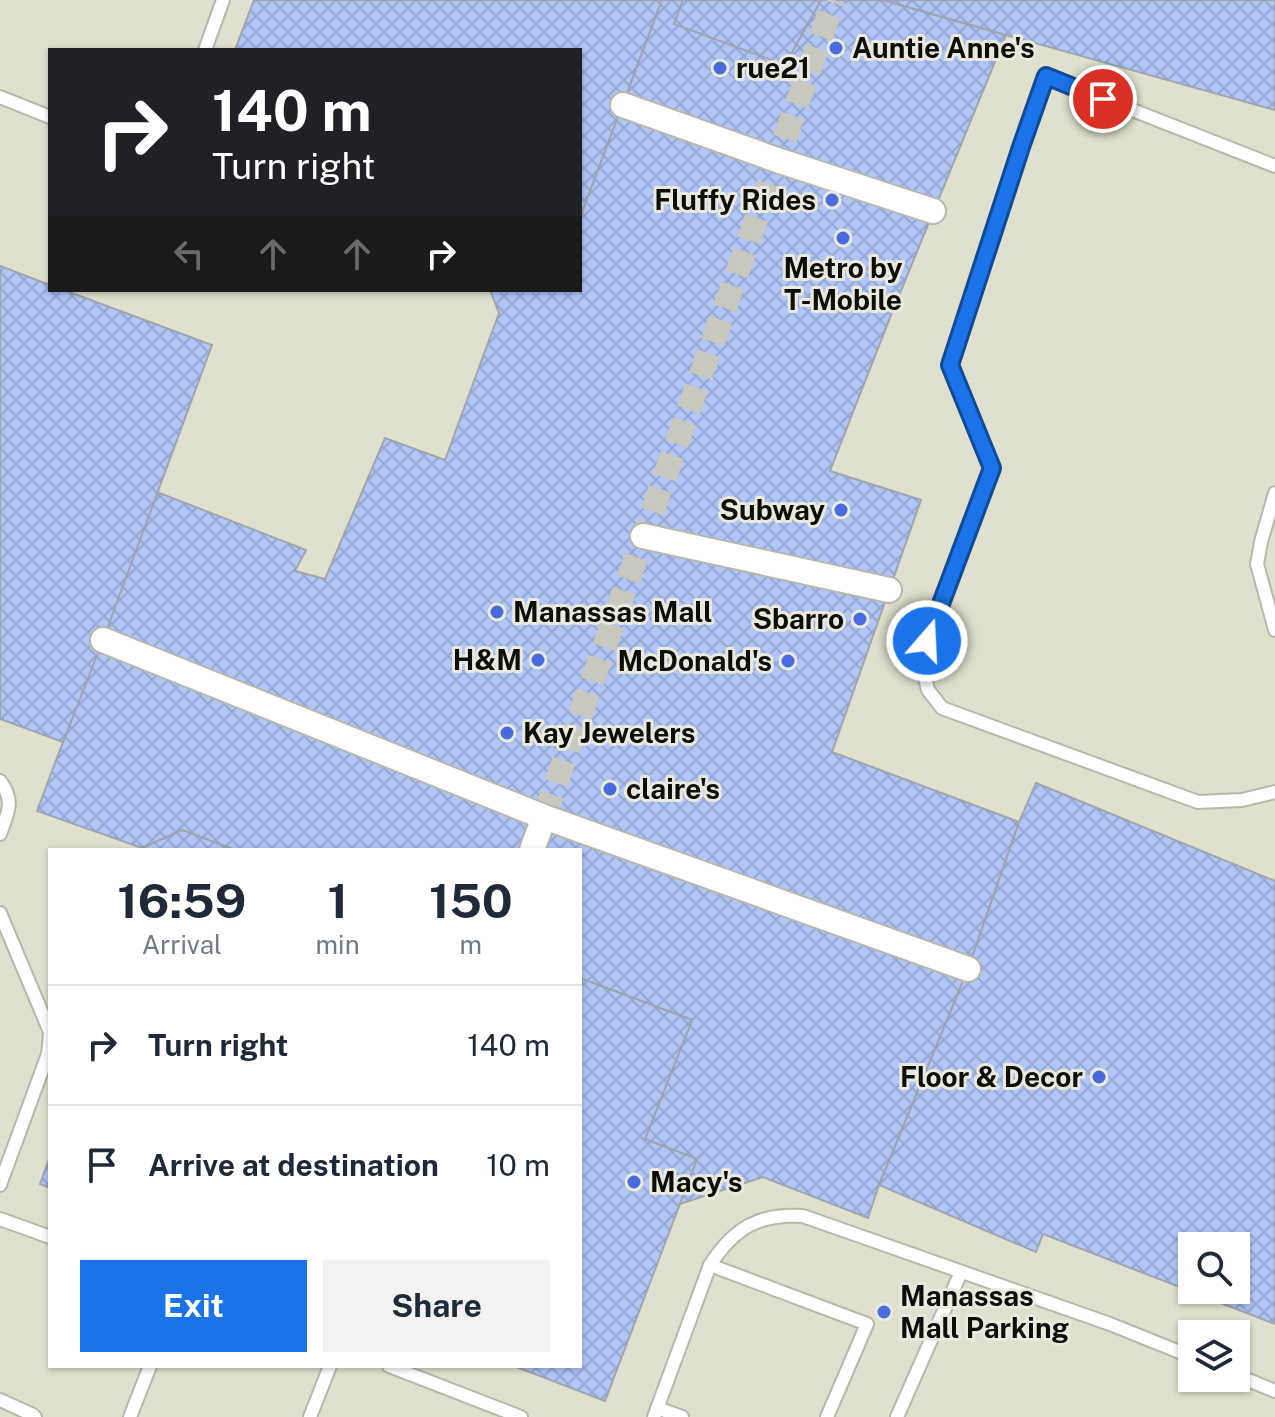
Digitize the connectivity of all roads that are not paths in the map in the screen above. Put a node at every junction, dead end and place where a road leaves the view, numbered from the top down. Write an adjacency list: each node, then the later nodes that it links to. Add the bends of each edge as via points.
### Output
1 (223, 0): 2 (lane)
2 (206, 48)
3 (0, 97): 5 (lane)
4 (623, 105): 7 (street)
5 (48, 116)
6 (1275, 166): 14 (lane, via 1046,76 950,365 992,468 921,661 928,690 942,708 1198,802)
7 (933, 211)
8 (1275, 493): 11 (lane, via 1257,564)
9 (643, 536): 10 (street)
10 (889, 590)
11 (1275, 630)
12 (103, 640): 15 (street)
13 (0, 781): 16 (lane, via 9,806)
14 (1275, 792)
15 (544, 817): 17 (street); 19 (street)
16 (0, 834)
17 (533, 848)
18 (0, 913): 20 (lane)
19 (968, 969)
20 (48, 1027)
21 (48, 1054): 22 (lane)
22 (0, 1185)
23 (0, 1219): 24 (lane)
24 (48, 1236)
25 (710, 1265): 26 (lane, via 740,1229 785,1215 803,1216); 34 (lane); 40 (lane, via 867,1324)
26 (961, 1272): 27 (lane); 41 (lane)
27 (1178, 1351)
28 (149, 1368): 36 (lane)
29 (329, 1368): 37 (lane)
30 (394, 1368): 38 (lane)
31 (1250, 1381): 32 (lane)
32 (1275, 1391)
33 (0, 1400): 35 (lane)
34 (656, 1413): 39 (lane)
35 (35, 1417)
36 (130, 1417)
37 (310, 1417)
38 (521, 1417)
39 (682, 1417)
40 (827, 1417)
41 (897, 1417)

